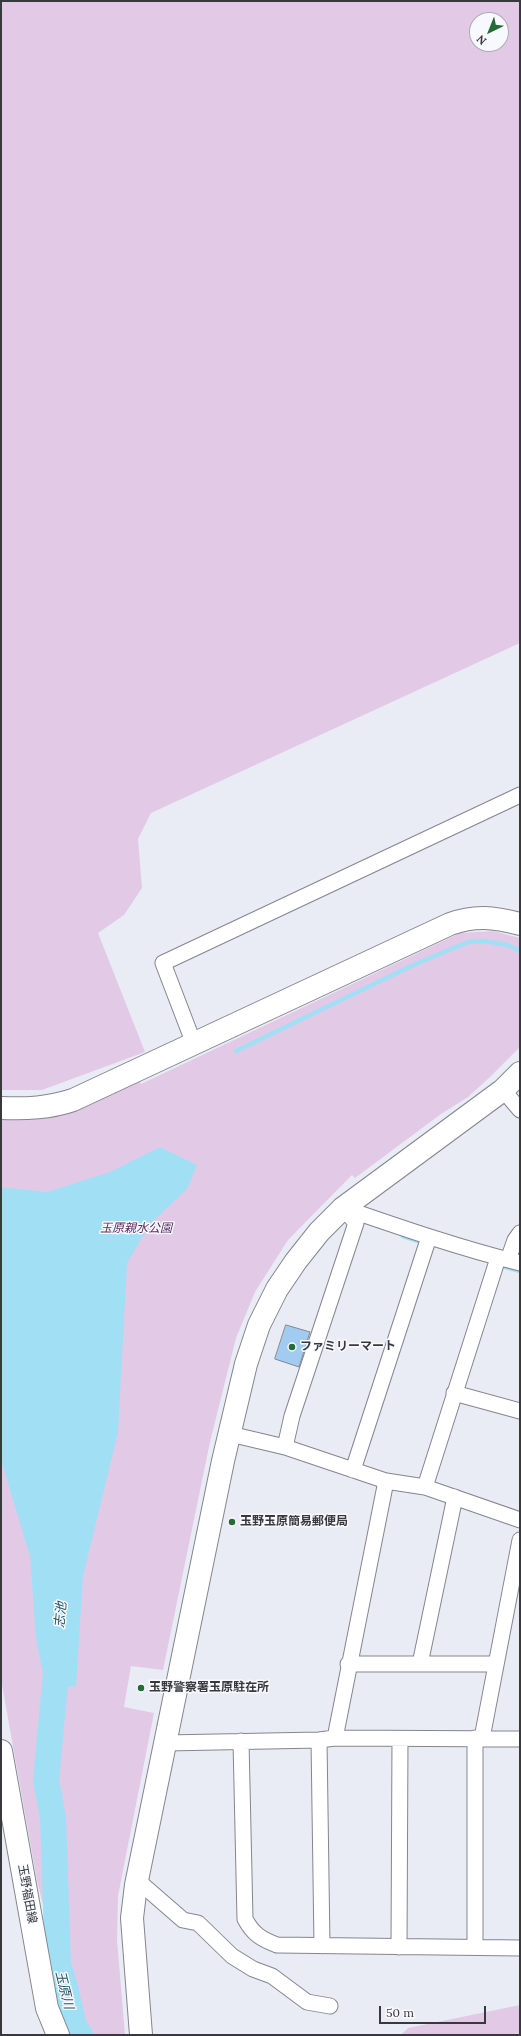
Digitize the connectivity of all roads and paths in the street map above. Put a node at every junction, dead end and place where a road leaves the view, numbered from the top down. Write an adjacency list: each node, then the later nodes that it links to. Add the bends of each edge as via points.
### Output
1 (520, 795): 3 (street, via 163,963)
2 (520, 924): 3 (street, via 485,917 450,924)
3 (194, 1044): 6 (street, via 56,1106)
4 (520, 1073): 5 (street)
5 (503, 1090): 7 (street); 8 (street)
6 (1, 1108)
7 (520, 1110)
8 (343, 1208): 10 (street); 14 (street, via 296,1261 277,1289 246,1364); 15 (street, via 356,1223 292,1416)
9 (520, 1233): 11 (street)
10 (428, 1241): 11 (street); 16 (street)
11 (504, 1262): 12 (street)
12 (454, 1393): 13 (street); 18 (street)
13 (520, 1411)
14 (230, 1434): 15 (street); 31 (street)
15 (285, 1447): 16 (street)
16 (353, 1470): 17 (street)
17 (386, 1481): 18 (street); 22 (street)
18 (425, 1487): 19 (street)
19 (455, 1497): 20 (street); 23 (street)
20 (520, 1520)
21 (520, 1540): 24 (street)
22 (348, 1664): 23 (street); 25 (street)
23 (420, 1664): 24 (street)
24 (495, 1664): 26 (street)
25 (335, 1738): 27 (street); 29 (street)
26 (479, 1738): 27 (street); 28 (street); 36 (street)
27 (400, 1739): 35 (street)
28 (520, 1739)
29 (319, 1740): 30 (street); 34 (street)
30 (242, 1741): 31 (street); 34 (street, via 244,1919 262,1940 277,1945)
31 (166, 1743): 33 (street)
32 (1, 1751): 39 (street, 玉野福田線, via 48,2008)
33 (137, 1880): 38 (street, via 183,1920 198,1923 232,1956 252,1969 272,1976 307,2002); 40 (street, via 132,1918)
34 (322, 1946): 35 (street)
35 (399, 1946): 36 (street)
36 (475, 1947): 37 (street)
37 (520, 1948)
38 (330, 2006)
39 (57, 2035)
40 (141, 2035)

